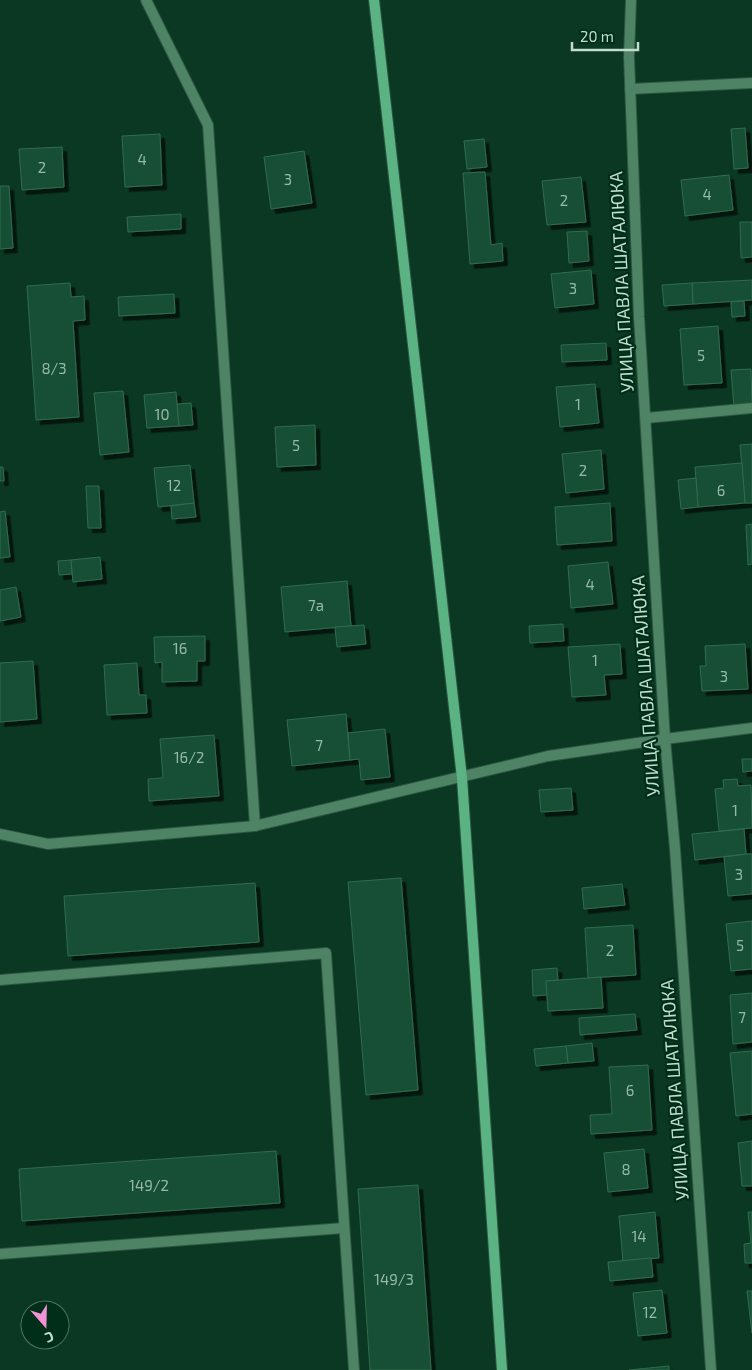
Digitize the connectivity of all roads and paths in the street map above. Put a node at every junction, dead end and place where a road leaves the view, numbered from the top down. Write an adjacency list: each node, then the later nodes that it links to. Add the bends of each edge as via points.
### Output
1 (146, 0): 11 (street, via 208,125)
2 (374, 0): 10 (street)
3 (630, 0): 5 (street, УЛИЦА ПАВЛА ШАТАЛЮКА)
4 (752, 83): 5 (street)
5 (630, 89): 7 (street, УЛИЦА ПАВЛА ШАТАЛЮКА, via 638,317)
6 (752, 408): 7 (street)
7 (646, 418): 9 (street, УЛИЦА ПАВЛА ШАТАЛЮКА)
8 (752, 728): 9 (street)
9 (665, 739): 10 (street, via 548,756); 18 (street, УЛИЦА ПАВЛА ШАТАЛЮКА)
10 (462, 778): 11 (street); 17 (street)
11 (255, 826): 12 (street, via 48,844)
12 (0, 834)
13 (0, 980): 14 (street, via 326,953)
14 (344, 1228): 15 (street); 16 (street)
15 (0, 1254)
16 (354, 1370)
17 (502, 1370)
18 (711, 1370)

